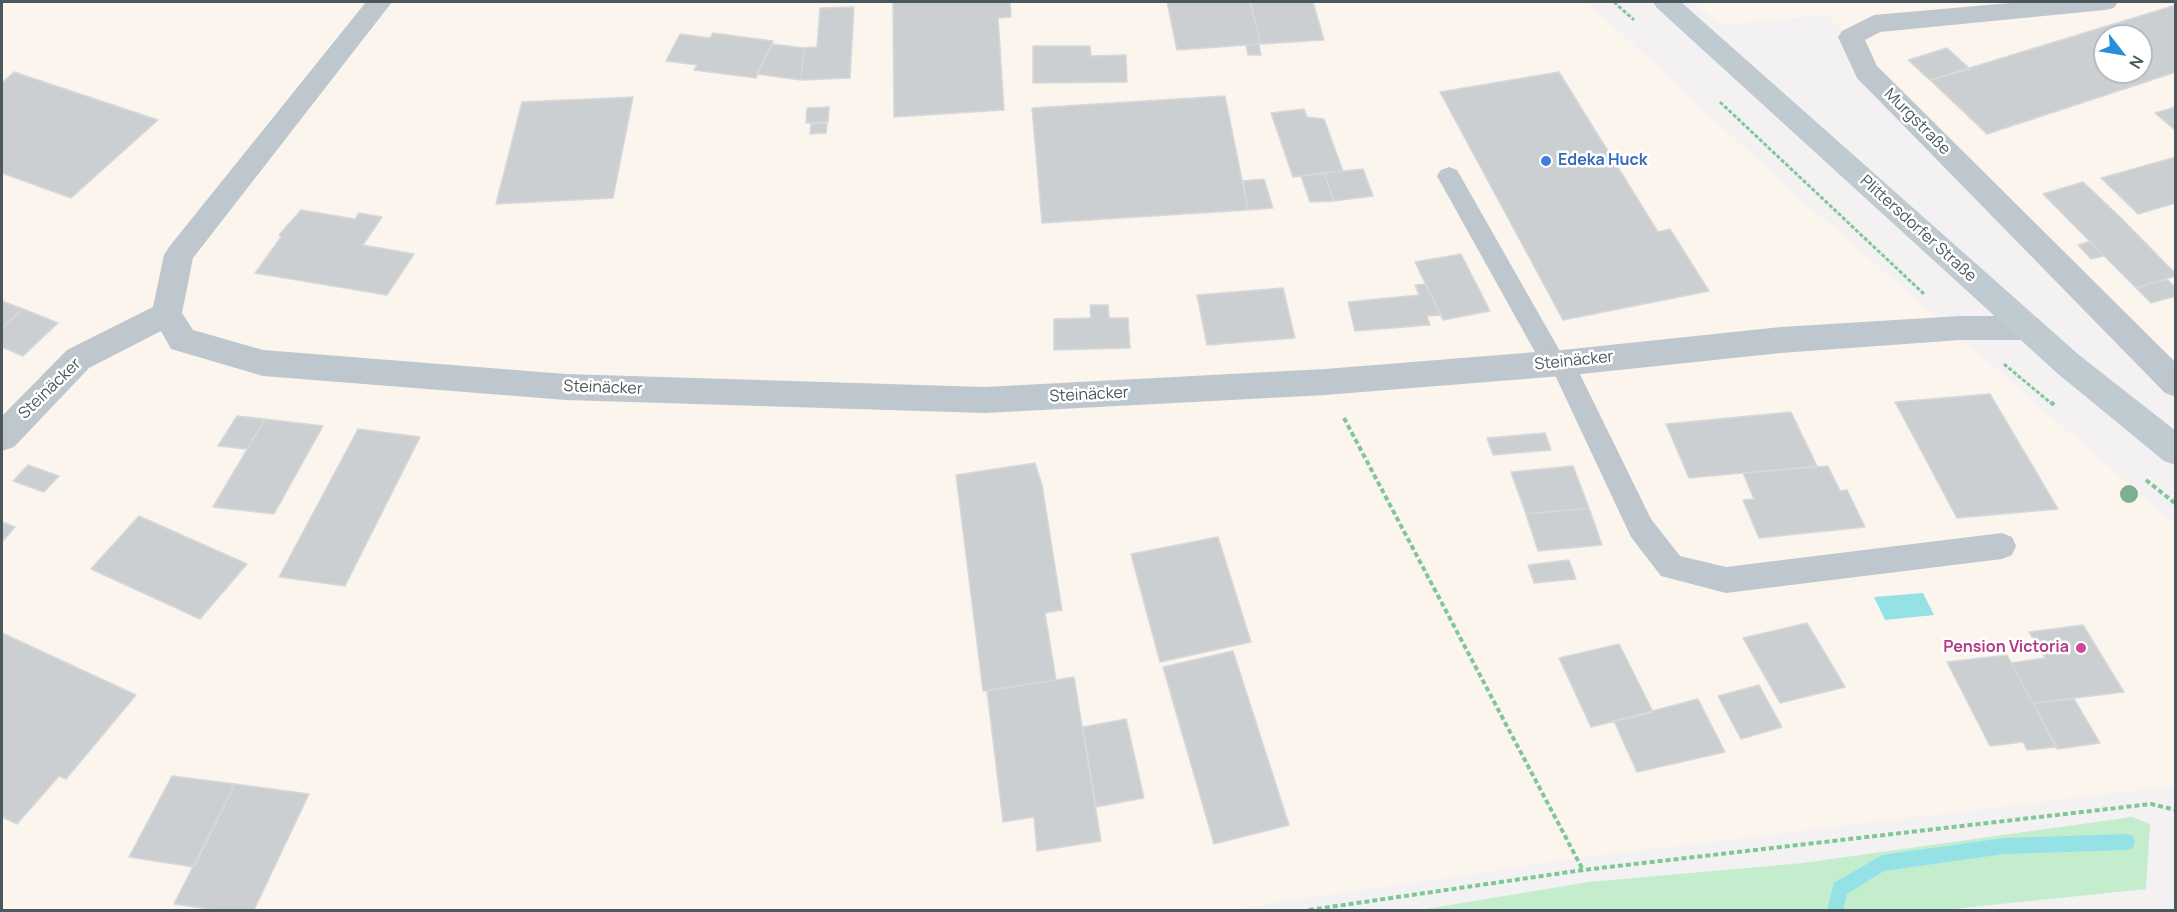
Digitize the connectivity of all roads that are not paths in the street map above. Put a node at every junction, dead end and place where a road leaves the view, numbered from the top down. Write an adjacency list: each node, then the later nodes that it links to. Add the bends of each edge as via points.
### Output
1 (379, 2): 5 (street, via 178,255)
2 (1666, 2): 6 (main road, Plittersdorfer Straße)
3 (2106, 2): 8 (street, Murgstraße, via 1874,24 1851,37 1866,71)
4 (1449, 176): 7 (lane)
5 (167, 314): 7 (street, Steinäcker, via 182,340 263,363 566,387 986,400 1325,382); 9 (street, Steinäcker, via 78,359)
6 (2028, 328): 7 (street, Steinäcker, via 1960,328 1782,340); 10 (main road, Plittersdorfer Straße)
7 (1558, 363): 11 (lane, via 1641,528 1671,567 1726,580)
8 (2175, 384)
9 (2, 437)
10 (2175, 451)
11 (2002, 546)

